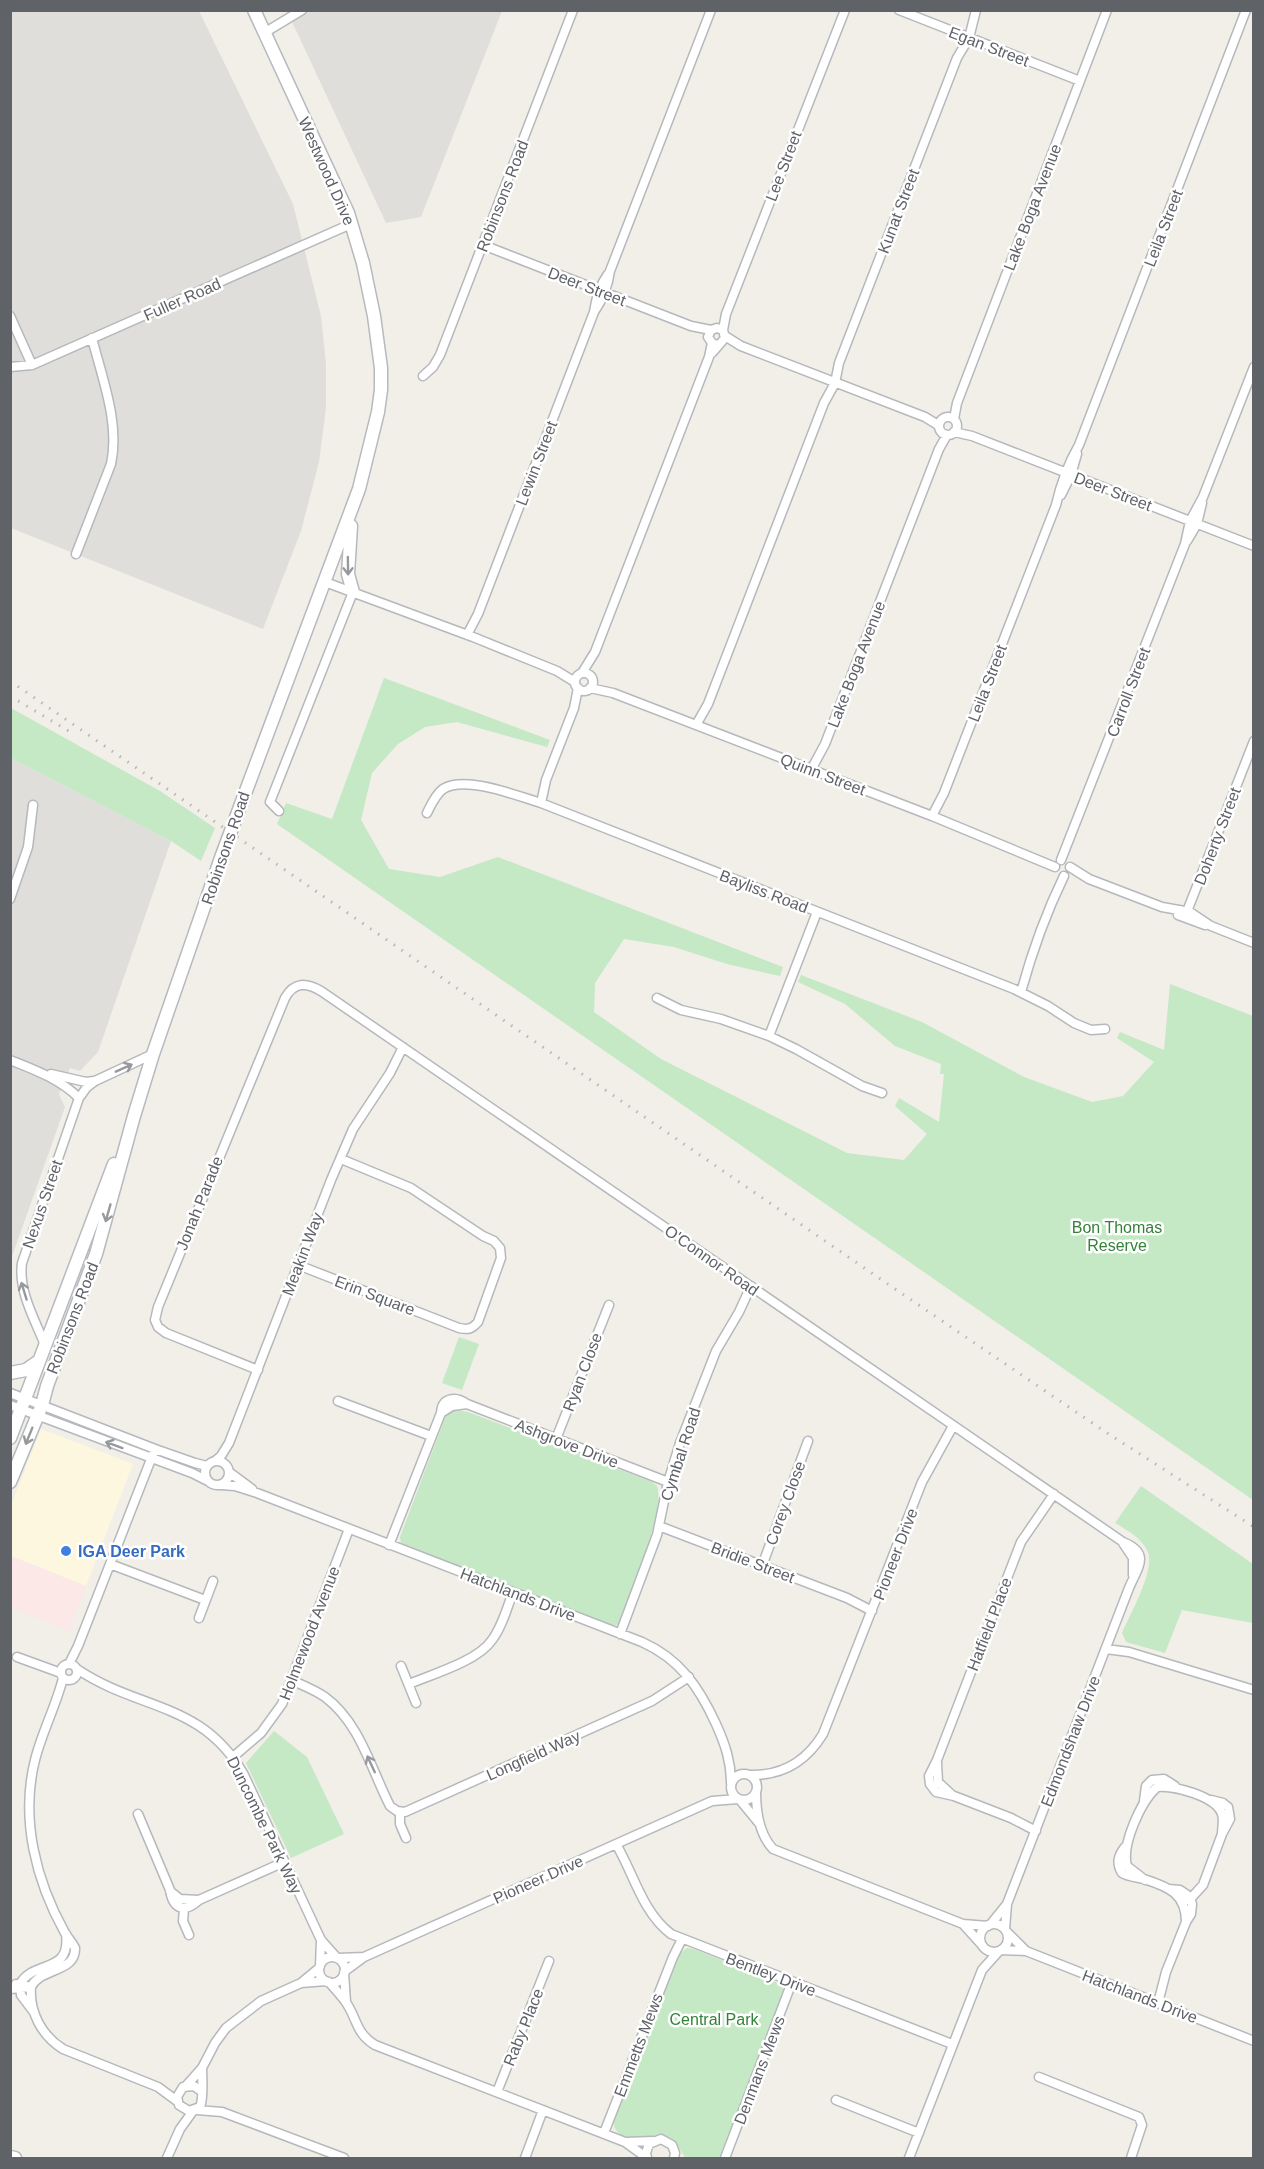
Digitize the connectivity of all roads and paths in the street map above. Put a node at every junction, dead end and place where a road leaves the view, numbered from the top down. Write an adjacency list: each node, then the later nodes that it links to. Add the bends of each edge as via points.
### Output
1 (254, 10): 10 (main road, Westwood Drive)
2 (302, 10): 10 (street)
3 (573, 10): 14 (street, Robinsons Road)
4 (711, 10): 15 (street, Lewin Street)
5 (899, 10): 11 (street, Egan Street)
6 (1107, 10): 12 (street, Lake Boga Avenue)
7 (1246, 10): 25 (street, Leila Street)
8 (842, 13): 17 (street, Lee Street)
9 (974, 14): 11 (street, Kunat Street)
10 (264, 33): 13 (main road, Westwood Drive)
11 (965, 36): 12 (street, Egan Street); 23 (street, Kunat Street)
12 (1080, 81): 24 (street, Lake Boga Avenue)
13 (351, 224): 18 (street, Fuller Road); 26 (main road, Westwood Drive, via 373,307 381,368 378,412)
14 (483, 245): 15 (street, Deer Street); 22 (street, Robinsons Road, via 440,355)
15 (602, 291): 17 (street, Deer Street); 32 (street, Lewin Street)
16 (10, 316): 19 (street)
17 (717, 337): 23 (street, Deer Street); 33 (street, Lee Street)
18 (92, 338): 19 (street, Fuller Road); 29 (street, via 112,422 113,452)
19 (32, 365): 21 (street, Fuller Road)
20 (1254, 367): 27 (street, Carroll Street)
21 (10, 368)
22 (423, 376)
23 (832, 382): 24 (street, Deer Street); 34 (street, Kunat Street)
24 (948, 426): 25 (street, Deer Street); 36 (street, Lake Boga Avenue)
25 (1068, 473): 27 (street, Deer Street); 41 (street, Leila Street)
26 (356, 498): 30 (main road, Westwood Drive); 31 (main road, one-way to 31, via 348,562)
27 (1193, 523): 28 (street, Deer Street); 42 (street, Carroll Street)
28 (1254, 546)
29 (76, 554)
30 (325, 582): 31 (street, Quinn Street); 53 (main road, Robinsons Road, via 222,855)
31 (353, 592): 32 (street, Quinn Street); 39 (street, Robinsons Road, via 270,802)
32 (470, 636): 33 (street, Quinn Street)
33 (584, 682): 34 (street, Quinn Street); 37 (street, Lee Street)
34 (700, 727): 36 (street, Quinn Street)
35 (1254, 741): 45 (street, Doherty Street)
36 (814, 771): 41 (street, Quinn Street)
37 (537, 802): 40 (street, Bayliss Road, via 474,784 459,784 443,789); 44 (street, Bayliss Road)
38 (33, 805): 43 (street, via 28,847)
39 (279, 811)
40 (427, 813)
41 (935, 817): 42 (street, Quinn Street)
42 (1063, 868): 45 (street, Quinn Street, via 1169,912); 48 (street, Carroll Street)
43 (10, 900)
44 (817, 912): 48 (street, Bayliss Road); 51 (street)
45 (1187, 913): 46 (street, Quinn Street, via 1201,925)
46 (1254, 943)
47 (299, 985): 52 (street, O'Connor Road, via 308,984 321,991); 66 (street, Jonah Parade, via 285,998 155,1316 158,1327 166,1333)
48 (1017, 990): 50 (street, Bayliss Road, via 1074,1023 1091,1030)
49 (657, 998): 51 (street, via 681,1010)
50 (1105, 1029)
51 (769, 1036): 57 (street, via 861,1086)
52 (406, 1050): 60 (street, Meakin Way, via 357,1122); 62 (street, O'Connor Road)
53 (153, 1054): 56 (street, Nexus Street, one-way to 53); 59 (main road, Robinsons Road)
54 (10, 1060): 55 (street)
55 (42, 1072): 56 (street); 58 (street)
56 (95, 1081): 58 (street, Nexus Street)
57 (882, 1093)
58 (79, 1098): 64 (street, Nexus Street, one-way to 58, via 20,1275)
59 (134, 1116): 64 (main road, Robinsons Road); 71 (main road, Robinsons Road, one-way to 71, via 96,1254)
60 (341, 1159): 61 (street, Meakin Way); 61 (street, Erin Square, via 411,1188 483,1236 496,1251 499,1263 480,1313 469,1323 452,1324)
61 (298, 1265): 66 (street, Meakin Way)
62 (755, 1289): 72 (street, O'Connor Road); 84 (street, Cymbal Road, via 716,1351)
63 (609, 1305): 75 (street, Ryan Close)
64 (45, 1345): 65 (main road, Robinsons Road)
65 (39, 1361): 67 (main road, via 26,1370); 70 (main road, Robinsons Road)
66 (258, 1370): 77 (street, Meakin Way)
67 (10, 1373)
68 (10, 1393): 70 (street)
69 (338, 1401): 73 (street)
70 (19, 1404): 71 (street); 74 (main road, Robinsons Road)
71 (40, 1410): 78 (street); 79 (street, one-way to 71); 83 (main road, Robinsons Road, one-way to 83)
72 (957, 1428): 87 (street, O'Connor Road); 97 (street, Pioneer Drive, via 922,1482)
73 (431, 1436): 75 (street, Ashgrove Drive, via 441,1413 452,1406 467,1404); 90 (street, Ashgrove Drive)
74 (10, 1438)
75 (556, 1439): 84 (street, Ashgrove Drive)
76 (808, 1441): 93 (street, Corey Close)
77 (229, 1443): 80 (street, Meakin Way); 81 (street, Meakin Way)
78 (155, 1449): 79 (street); 80 (street, via 195,1463)
79 (151, 1459): 82 (street); 92 (street)
80 (211, 1464): 81 (street, via 222,1462); 82 (street, via 205,1472)
81 (228, 1469): 85 (street, via 227,1480); 86 (street, Hatchlands Drive)
82 (208, 1481): 85 (street)
83 (10, 1482)
84 (668, 1482): 88 (street, Cymbal Road)
85 (221, 1485): 86 (street, Hatchlands Drive)
86 (257, 1493): 89 (street, Hatchlands Drive)
87 (1054, 1494): 91 (street, O'Connor Road, via 1123,1542); 120 (street, Hatfield Place, via 1020,1542 937,1760 938,1782 954,1796)
88 (659, 1526): 93 (street, Bridie Street); 99 (street, Cymbal Road)
89 (349, 1529): 90 (street, Hatchlands Drive); 105 (street, Holmewood Avenue)
90 (389, 1545): 95 (street, Hatchlands Drive)
91 (1136, 1557): 100 (street, Edmondshaw Drive, via 1133,1578)
92 (110, 1564): 96 (street); 103 (street)
93 (762, 1566): 97 (street, Bridie Street)
94 (213, 1581): 96 (street)
95 (513, 1592): 99 (street, Hatchlands Drive); 106 (street, via 491,1642 462,1662)
96 (205, 1600): 98 (street)
97 (874, 1608): 111 (street, Pioneer Drive, via 819,1742 796,1763)
98 (199, 1618)
99 (620, 1634): 104 (street, Hatchlands Drive, via 663,1653)
100 (1107, 1645): 107 (street); 120 (street, Edmondshaw Drive)
101 (17, 1657): 103 (street, Duncombe Park Way)
102 (402, 1666): 106 (street)
103 (69, 1672): 110 (street, Duncombe Park Way, via 191,1720); 132 (street, via 35,1760 29,1806 37,1866)
104 (687, 1674): 109 (street, Hatchlands Drive, via 703,1697); 117 (street, Longfield Way, via 652,1701)
105 (291, 1680): 110 (street, Holmewood Avenue, via 273,1718); 117 (street, one-way to 105, via 390,1806 353,1727 339,1708)
106 (409, 1684): 108 (street)
107 (1254, 1690)
108 (416, 1703)
109 (729, 1755): 112 (street, Hatchlands Drive); 113 (street, Hatchlands Drive)
110 (233, 1757): 123 (street, Duncombe Park Way)
111 (774, 1774): 112 (street, Pioneer Drive); 114 (street, Pioneer Drive)
112 (748, 1775): 113 (street, via 736,1776); 114 (street)
113 (731, 1784): 115 (street, via 733,1795); 116 (street, Pioneer Drive)
114 (756, 1790): 115 (street, via 751,1798); 119 (street)
115 (739, 1799): 116 (street, Pioneer Drive); 119 (street)
116 (712, 1802): 122 (street, Pioneer Drive)
117 (400, 1812): 121 (street)
118 (138, 1814): 124 (street)
119 (759, 1822): 129 (street, via 768,1844 780,1853)
120 (1037, 1828): 127 (street, Edmondshaw Drive)
121 (405, 1838)
122 (619, 1843): 134 (street, Bentley Drive, via 648,1910 659,1925); 139 (street, Pioneer Drive)
123 (284, 1863): 126 (street); 135 (street, Duncombe Park Way)
124 (170, 1890): 126 (street, via 180,1899); 128 (street, via 172,1901)
125 (1187, 1898): 125 (street, via 1203,1885 1222,1834 1222,1812 1206,1799 1178,1788 1156,1787 1144,1802 1127,1844 1127,1866 1145,1880); 150 (street, via 1193,1909)
126 (199, 1900): 128 (street)
127 (1007, 1904): 130 (street, Edmondshaw Drive); 131 (street, Edmondshaw Drive)
128 (184, 1909): 133 (street, via 183,1922)
129 (963, 1924): 130 (street); 136 (street)
130 (989, 1925): 131 (street); 136 (street, via 982,1932)
131 (1006, 1930): 137 (street, via 1008,1940); 138 (street, Hatchlands Drive)
132 (66, 1933): 148 (street, via 65,1953 57,1962 27,1975); 149 (street, via 75,1948 74,1958 70,1964 39,1977)
133 (189, 1935)
134 (680, 1938): 146 (street, Bentley Drive); 167 (street, Emmetts Mews)
135 (321, 1940): 140 (street, Duncombe Park Way); 142 (street, Duncombe Park Way)
136 (983, 1945): 137 (street, via 990,1951); 143 (street)
137 (1000, 1951): 138 (street, Hatchlands Drive); 143 (street)
138 (1026, 1952): 150 (street, Hatchlands Drive)
139 (364, 1957): 140 (street, Pioneer Drive); 144 (street, Pioneer Drive)
140 (337, 1958): 142 (street, via 328,1957); 144 (street)
141 (549, 1961): 160 (street, Raby Place)
142 (320, 1967): 145 (street); 147 (street)
143 (982, 1970): 154 (street)
144 (345, 1972): 145 (street, via 336,1982); 151 (street)
145 (327, 1982): 147 (street); 151 (street)
146 (792, 1982): 154 (street, Bentley Drive); 178 (street, Denmans Mews)
147 (300, 1983): 155 (street, via 261,2001 226,2028)
148 (15, 1986): 149 (street); 152 (street)
149 (31, 1987): 152 (street)
150 (1155, 2001): 153 (street, Hatchlands Drive)
151 (346, 2002): 160 (street, via 367,2040)
152 (33, 2010): 158 (street, via 46,2035 63,2049)
153 (1254, 2041)
154 (952, 2044): 168 (street)
155 (202, 2068): 157 (street); 159 (street)
156 (1039, 2077): 180 (street, via 1138,2117 1142,2125)
157 (185, 2086): 158 (street); 159 (street); 162 (street, via 178,2093)
158 (158, 2087): 162 (street)
159 (202, 2092): 163 (street, via 202,2103); 165 (street)
160 (497, 2092): 164 (street)
161 (836, 2100): 168 (street)
162 (178, 2103): 163 (street, via 185,2110); 166 (street)
163 (195, 2110): 165 (street); 166 (street)
164 (543, 2110): 167 (street); 176 (street)
165 (222, 2112): 175 (street)
166 (180, 2129): 174 (street)
167 (604, 2133): 170 (street)
168 (919, 2133): 179 (street)
169 (652, 2141): 170 (street); 172 (street, via 665,2139); 177 (street, via 646,2148)
170 (625, 2142): 177 (street)
171 (10, 2157): 173 (main road)
172 (677, 2157)
173 (15, 2158)
174 (167, 2158)
175 (344, 2158)
176 (525, 2158)
177 (647, 2158)
178 (725, 2158)
179 (909, 2158)
180 (1131, 2158)

